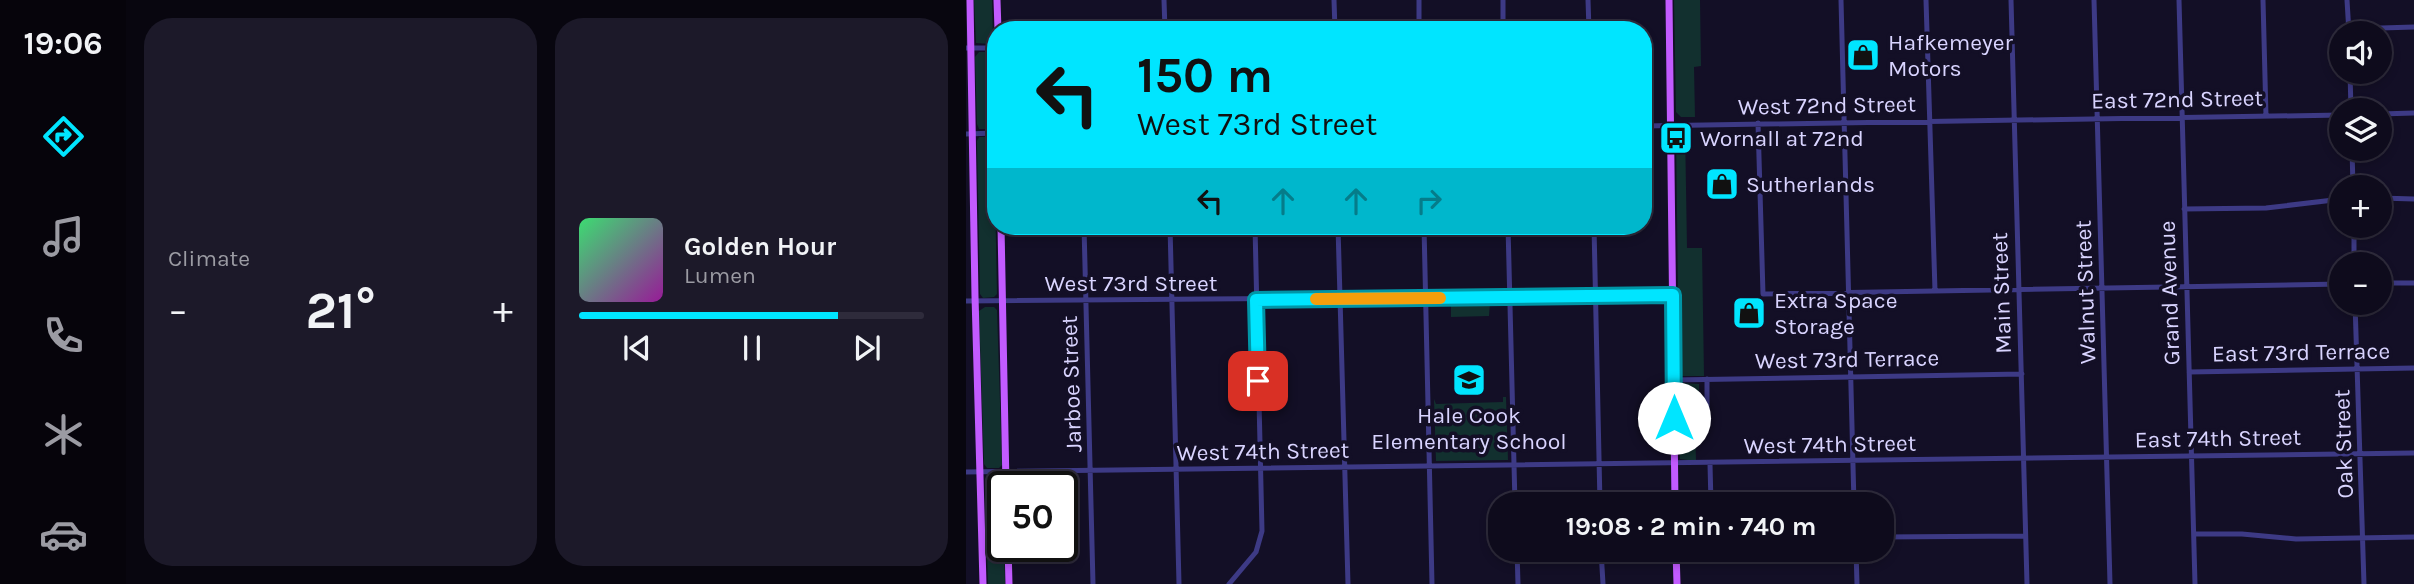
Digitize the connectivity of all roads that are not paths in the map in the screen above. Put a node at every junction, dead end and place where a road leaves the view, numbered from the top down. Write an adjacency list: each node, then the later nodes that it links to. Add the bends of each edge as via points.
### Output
1 (970, 0): 25 (main road)
2 (997, 0): 16 (main road)
3 (1164, 0): 17 (street)
4 (1334, 0): 18 (street)
5 (1419, 0): 19 (street)
6 (1503, 0): 20 (street)
7 (1588, 0): 21 (street)
8 (1670, 0): 38 (main road)
9 (1841, 0): 34 (street)
10 (1926, 0): 35 (street)
11 (2011, 0): 33 (street, Main Street)
12 (2094, 0): 32 (street, Walnut Street)
13 (2179, 0): 30 (street, Grand Avenue)
14 (2263, 0): 31 (street)
15 (2347, 0): 22 (street)
16 (998, 21)
17 (1165, 21)
18 (1335, 21)
19 (1419, 21)
20 (1503, 21)
21 (1589, 21)
22 (2348, 21)
23 (2414, 27): 24 (street)
24 (2392, 28)
25 (968, 48): 26 (street); 40 (main road)
26 (987, 48)
27 (2414, 113): 28 (street)
28 (2392, 114)
29 (2329, 115): 31 (street, East 72nd Street)
30 (2182, 116): 31 (street, East 72nd Street); 32 (street, East 72nd Street); 44 (street, Grand Avenue)
31 (2266, 116)
32 (2097, 118): 33 (street, East 72nd Street); 57 (street, Walnut Street)
33 (2012, 120): 35 (street, West 72nd Street); 58 (street, Main Street)
34 (1844, 121): 35 (street, West 72nd Street); 36 (street, West 72nd Street); 60 (street)
35 (1930, 121): 59 (street)
36 (1758, 123): 38 (street, West 72nd Street); 60 (street, via 1763,294)
37 (1652, 125): 38 (street, West 72nd Street)
38 (1672, 125): 61 (main road)
39 (987, 134): 40 (street)
40 (968, 135): 68 (main road)
41 (2392, 198): 42 (street)
42 (2414, 199)
43 (2329, 201): 44 (street)
44 (2184, 209): 56 (street, Grand Avenue)
45 (1001, 235): 71 (main road)
46 (1084, 235): 69 (street, Jarboe Street)
47 (1170, 235): 66 (street)
48 (1255, 235): 67 (street)
49 (1338, 235): 65 (street)
50 (1424, 235): 64 (street)
51 (1508, 235): 62 (street)
52 (1594, 235): 63 (street)
53 (2392, 283): 54 (street)
54 (2414, 283)
55 (2329, 284): 56 (street)
56 (2186, 286): 57 (street); 75 (street, Grand Avenue)
57 (2102, 288): 58 (street); 84 (street, Walnut Street)
58 (2019, 290): 59 (street); 76 (street, Main Street)
59 (1935, 291): 60 (street)
60 (1850, 293): 77 (street)
61 (1673, 295): 63 (street, West 73rd Street); 79 (main road)
62 (1510, 296): 63 (street, West 73rd Street); 64 (street, West 73rd Street); 90 (street)
63 (1596, 296): 89 (street)
64 (1426, 298): 65 (street, West 73rd Street); 91 (street)
65 (1340, 299): 67 (street, West 73rd Street); 92 (street)
66 (1172, 300): 67 (street, West 73rd Street); 69 (street, West 73rd Street); 94 (street)
67 (1256, 300): 93 (street)
68 (975, 301): 70 (street, West 73rd Street); 71 (street, West 73rd Street); 95 (main road)
69 (1086, 301): 71 (street, West 73rd Street); 99 (street, Jarboe Street)
70 (966, 302)
71 (1002, 302): 97 (main road)
72 (2356, 315): 74 (street, Oak Street)
73 (2414, 368): 74 (street, East 73rd Terrace)
74 (2358, 369): 75 (street, East 73rd Terrace); 82 (street, Oak Street)
75 (2189, 372): 83 (street, Grand Avenue)
76 (2022, 374): 77 (street, West 73rd Terrace); 85 (street, Main Street)
77 (1852, 377): 78 (street, West 73rd Terrace); 86 (street)
78 (1707, 379): 79 (street, West 73rd Terrace); 80 (street)
79 (1674, 380): 87 (main road)
80 (1707, 414)
81 (2414, 453): 82 (street, East 74th Street)
82 (2361, 455): 83 (street, East 74th Street); 109 (street, Oak Street)
83 (2192, 456): 84 (street, East 74th Street); 106 (street, Grand Avenue)
84 (2107, 457): 85 (street, East 74th Street); 128 (street, Walnut Street)
85 (2022, 459): 86 (street, West 74th Street); 107 (street, Main Street)
86 (1854, 461): 88 (street, West 74th Street); 105 (street)
87 (1674, 464): 88 (street, West 74th Street); 89 (street, West 74th Street); 103 (main road)
88 (1710, 464): 104 (street)
89 (1599, 465): 90 (street, West 74th Street); 102 (street)
90 (1514, 466): 91 (street, West 74th Street); 101 (street)
91 (1430, 467): 92 (street, West 74th Street); 122 (street)
92 (1345, 468): 93 (street, West 74th Street); 121 (street)
93 (1261, 469): 94 (street, West 74th Street); 120 (street, via 1262,531 1256,552)
94 (1176, 470): 99 (street, West 74th Street); 119 (street)
95 (980, 471): 96 (street, West 74th Street); 100 (street, West 74th Street); 116 (main road)
96 (987, 471)
97 (1006, 471)
98 (1078, 471): 99 (street, West 74th Street)
99 (1091, 471): 118 (street, Jarboe Street)
100 (966, 472)
101 (1515, 492)
102 (1600, 492)
103 (1675, 492)
104 (1711, 492)
105 (1854, 492)
106 (2194, 534): 109 (street); 129 (street, Grand Avenue)
107 (2025, 536): 108 (street); 127 (street, Main Street)
108 (1894, 537)
109 (2363, 537): 110 (street); 130 (street, Oak Street)
110 (2414, 537)
111 (1008, 562): 117 (main road)
112 (1517, 562): 123 (street)
113 (1601, 562): 124 (street)
114 (1676, 562): 125 (main road)
115 (1856, 562): 126 (street)
116 (983, 584)
117 (1009, 584)
118 (1093, 584)
119 (1179, 584)
120 (1228, 584)
121 (1348, 584)
122 (1432, 584)
123 (1518, 584)
124 (1602, 584)
125 (1677, 584)
126 (1857, 584)
127 (2026, 584)
128 (2110, 584)
129 (2195, 584)
130 (2364, 584)

